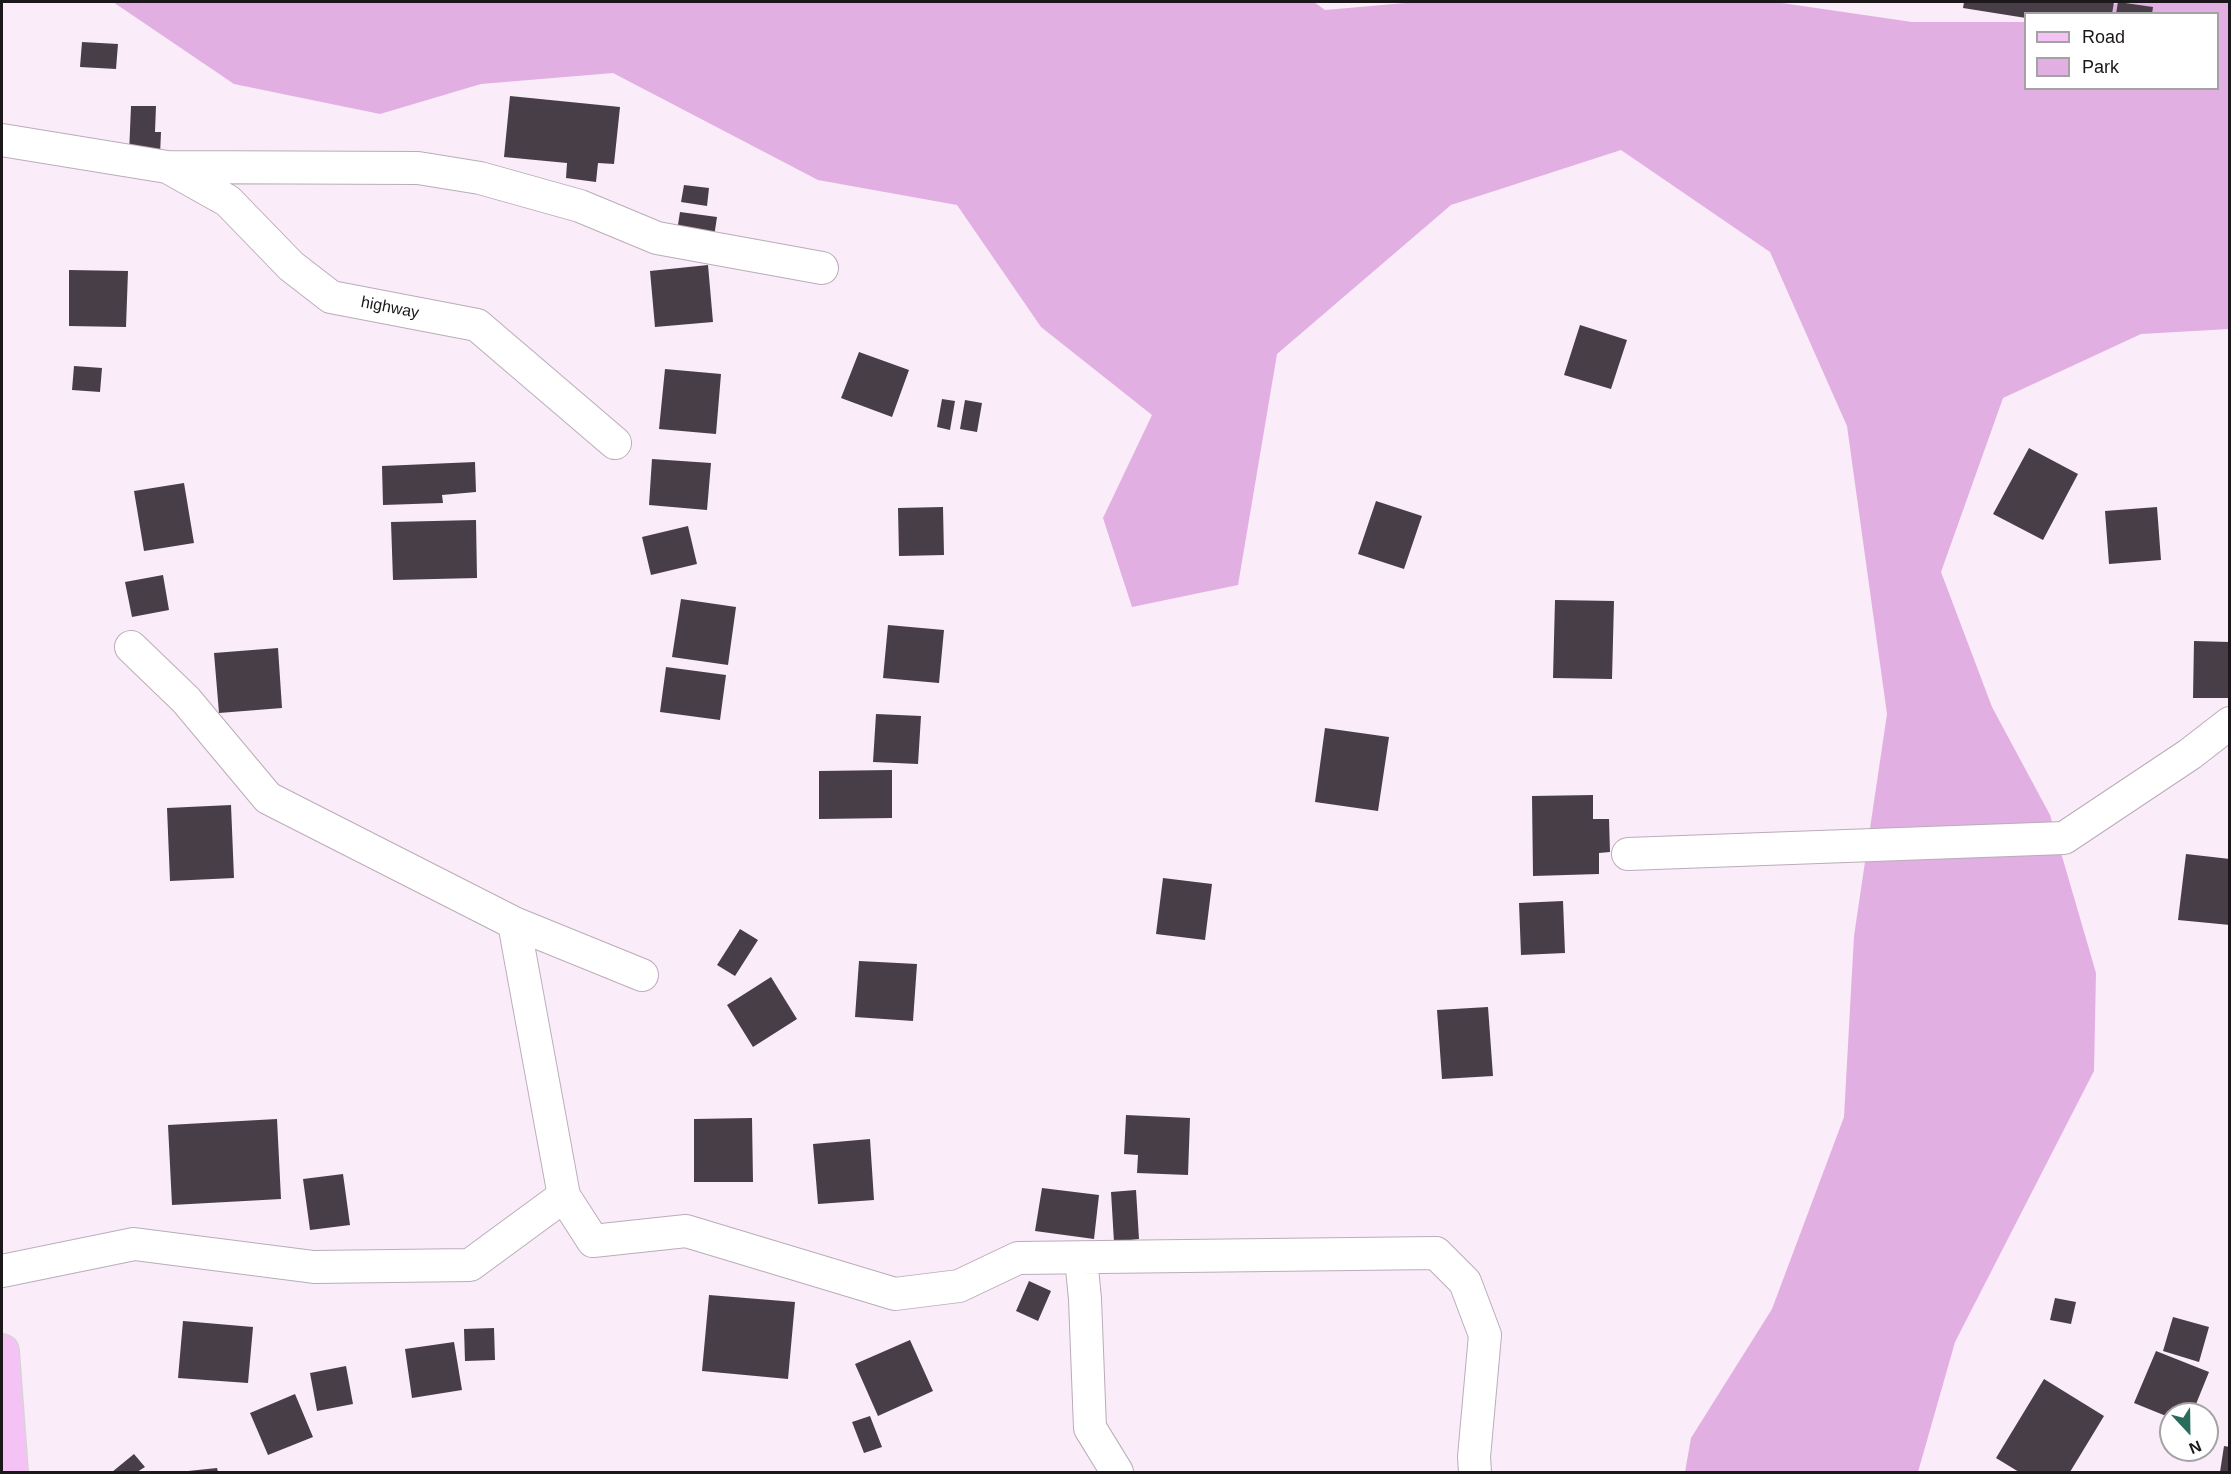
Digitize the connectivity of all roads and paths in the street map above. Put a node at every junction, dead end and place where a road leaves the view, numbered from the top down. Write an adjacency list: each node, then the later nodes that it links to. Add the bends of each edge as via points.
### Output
1 (2, 140): 2 (street, highway)
2 (167, 167): 3 (street, highway, via 418,168 480,178 580,206 657,238); 4 (street, highway, via 228,201 291,266 331,297 477,325)
3 (822, 268)
4 (615, 443)
5 (131, 647): 8 (street, via 186,700 268,798)
6 (2229, 723): 7 (street, via 2190,754 2064,837)
7 (1628, 854)
8 (514, 923): 9 (street); 10 (street)
9 (642, 975)
10 (564, 1196): 11 (street, via 593,1241 686,1231 895,1294 959,1286 1018,1258); 12 (street, via 470,1265 314,1267 134,1244)
11 (1081, 1258): 15 (street, via 1090,1428); 16 (street, via 1436,1253 1466,1282 1485,1335)
12 (2, 1270)
13 (2, 1351): 14 (main road)
14 (11, 1473)
15 (1117, 1473)
16 (1475, 1473)

